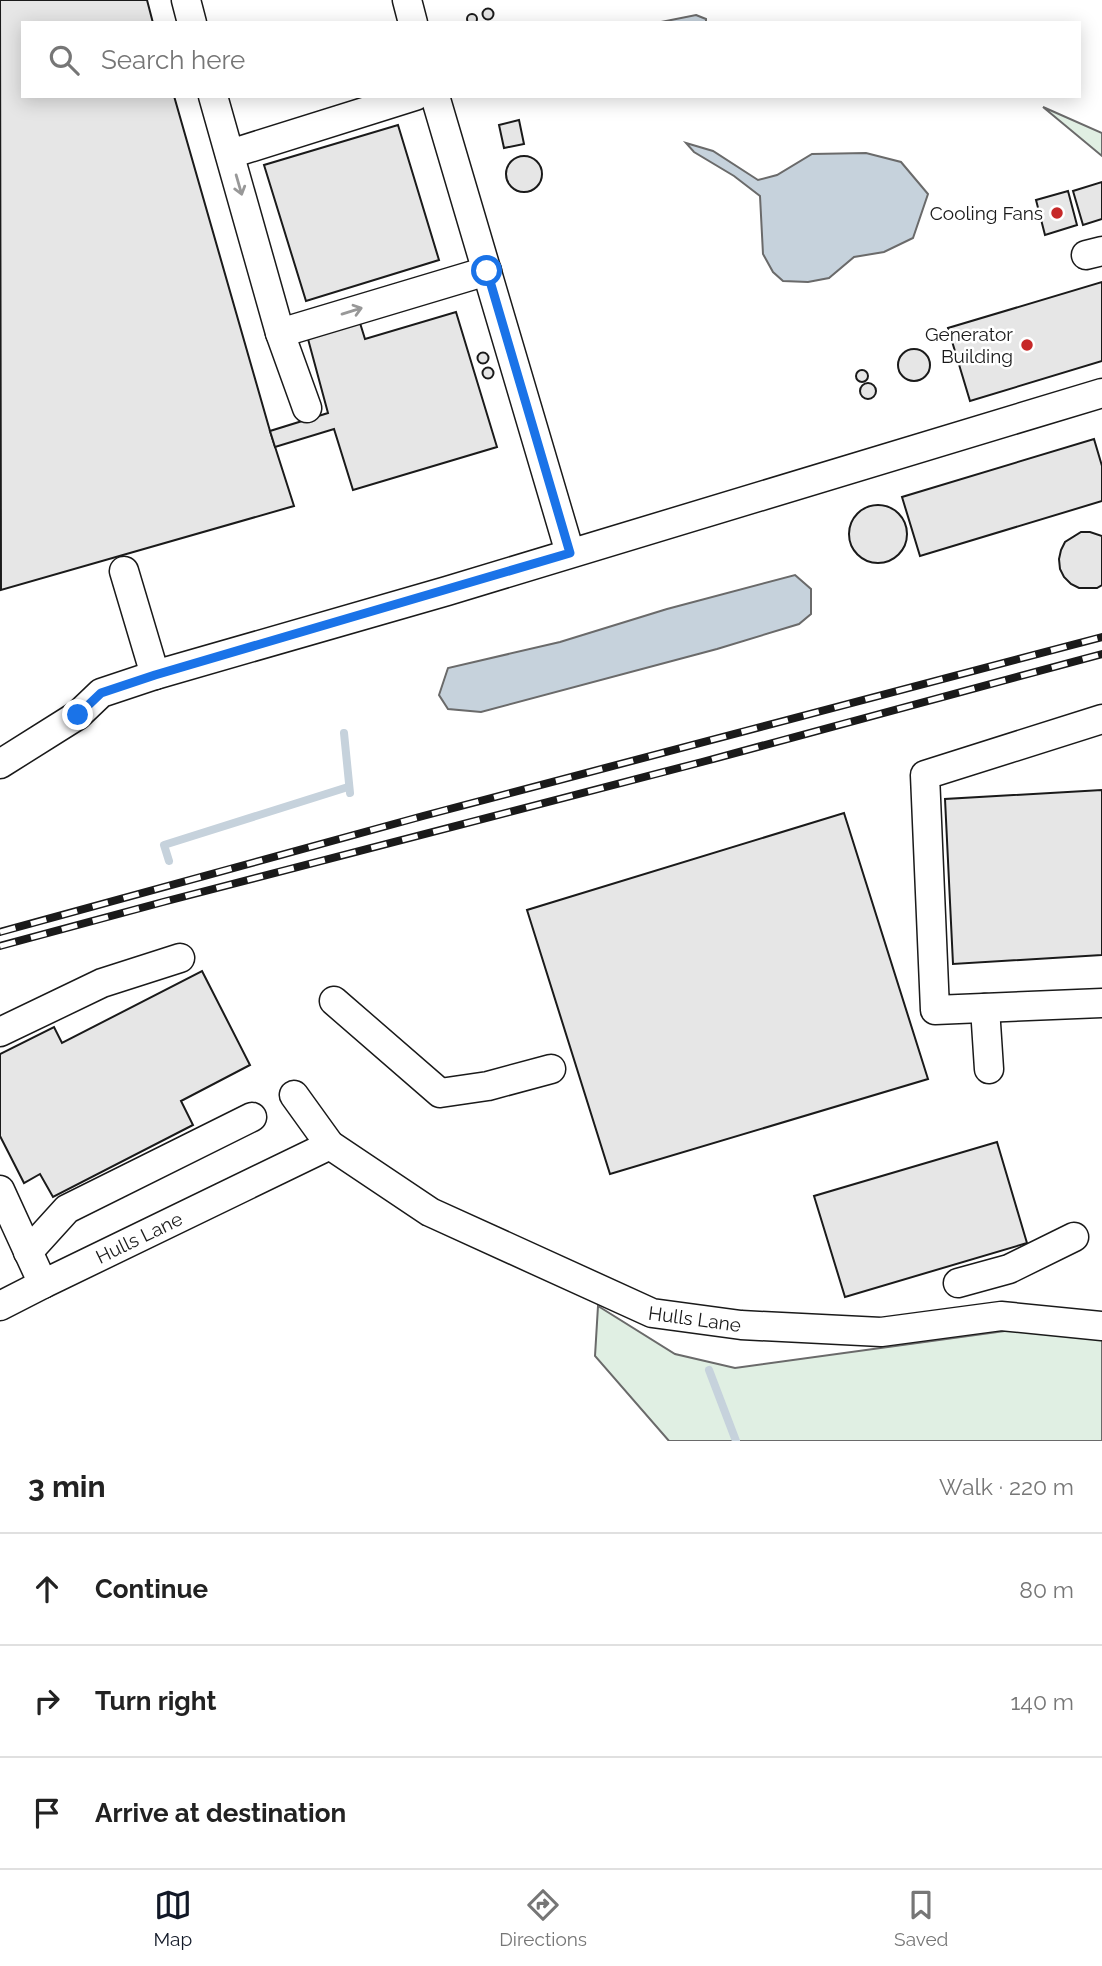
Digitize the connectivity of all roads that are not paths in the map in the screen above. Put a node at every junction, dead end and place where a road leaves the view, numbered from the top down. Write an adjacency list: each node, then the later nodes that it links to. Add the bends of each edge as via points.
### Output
1 (186, 0): 3 (street)
2 (407, 0): 4 (street)
3 (191, 21)
4 (412, 21)
5 (214, 98): 8 (street)
6 (409, 98): 8 (street)
7 (436, 98): 9 (street)
8 (230, 153): 10 (street, one-way to 10)
9 (487, 271): 10 (street, one-way to 9); 13 (street)
10 (281, 332): 12 (street)
11 (1101, 399): 13 (street)
12 (307, 408)
13 (570, 553): 15 (street)
14 (124, 571): 15 (street)
15 (155, 675): 17 (street, via 101,693 78,715)
16 (1102, 719): 21 (street, via 925,775 935,1010)
17 (0, 764)
18 (180, 958): 22 (street, via 102,984)
19 (334, 1000): 23 (street, via 440,1093)
20 (1102, 1003): 21 (street)
21 (985, 1008): 24 (street)
22 (0, 1032)
23 (551, 1069)
24 (989, 1069)
25 (294, 1095): 27 (street, Hulls Lane)
26 (252, 1117): 30 (street, via 67,1209)
27 (330, 1145): 32 (street, Hulls Lane); 34 (street, Hulls Lane, via 430,1212 652,1313 741,1325 881,1332 1001,1316)
28 (0, 1190): 30 (street)
29 (1074, 1237): 31 (street, via 1009,1269)
30 (28, 1252): 32 (street)
31 (958, 1283)
32 (43, 1284): 33 (street, Hulls Lane)
33 (0, 1306)
34 (1102, 1326)

